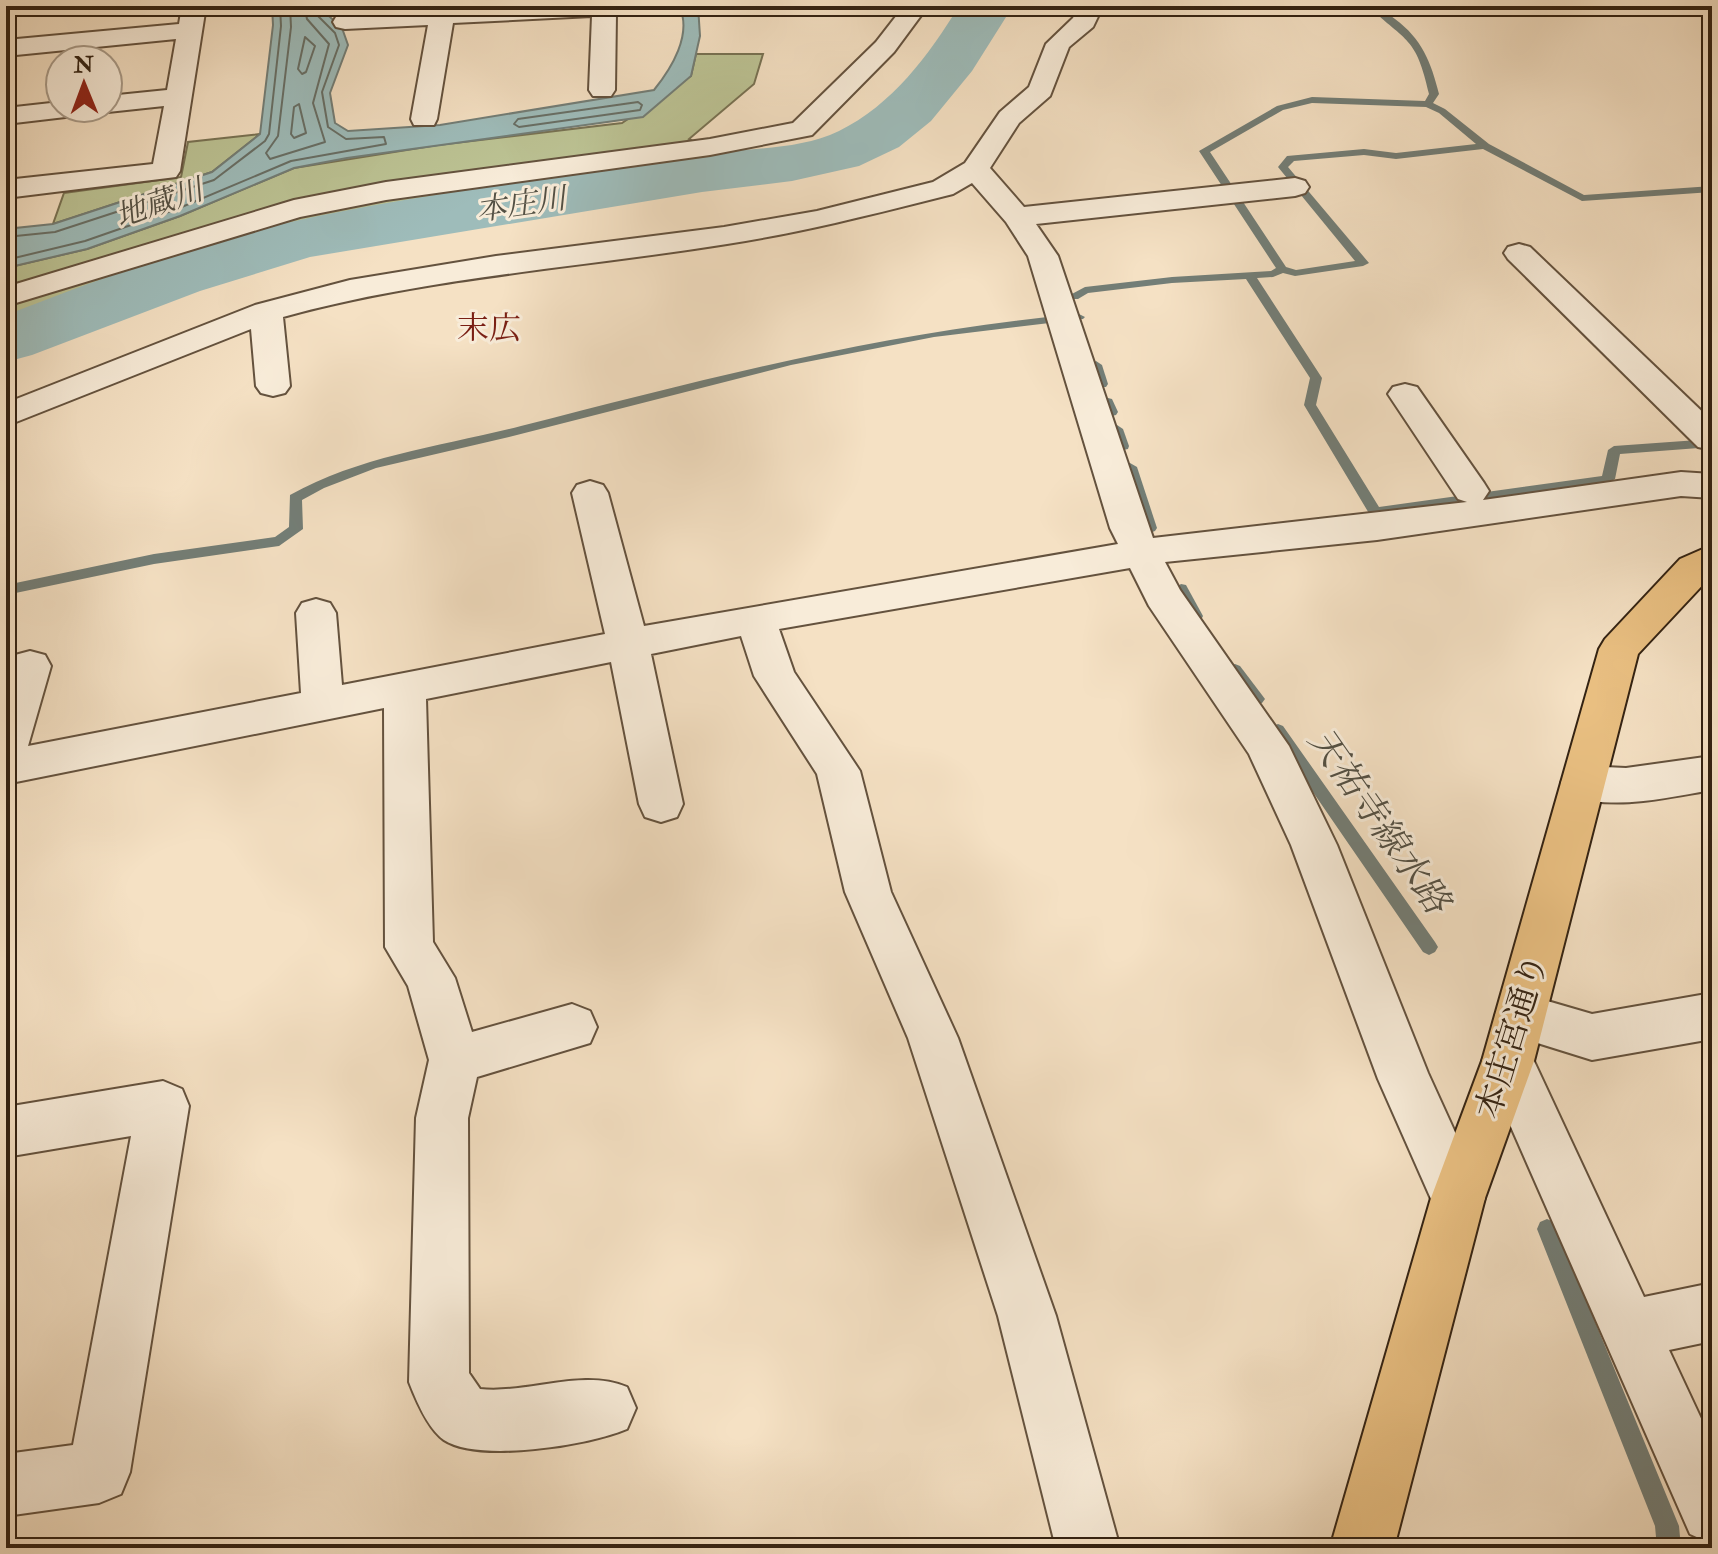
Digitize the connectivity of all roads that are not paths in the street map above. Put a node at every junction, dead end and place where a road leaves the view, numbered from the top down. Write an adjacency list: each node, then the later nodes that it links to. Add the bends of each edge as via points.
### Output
1 (639, 6): 4 (street)
2 (916, 6): 20 (street, via 885,47 802,129 294,209)
3 (1091, 6): 15 (street, via 1084,22 1058,44 1041,90 1009,118)
4 (604, 8): 5 (street); 9 (street)
5 (442, 16): 7 (street); 14 (street)
6 (192, 18): 8 (street); 10 (street)
7 (345, 22)
8 (6, 48)
9 (602, 90)
10 (180, 96): 11 (street); 17 (street, via 166,171)
11 (124, 102)
12 (44, 112): 13 (street)
13 (6, 116)
14 (424, 119)
15 (975, 169): 18 (street); 21 (street, via 943,188 818,220 350,289)
16 (1295, 187): 18 (street)
17 (6, 189)
18 (1017, 217): 29 (street, via 1043,256)
19 (1519, 253): 25 (street)
20 (6, 297)
21 (266, 312): 22 (street); 24 (street)
22 (273, 386)
23 (1405, 394): 27 (street)
24 (6, 415)
25 (1710, 439)
26 (1712, 486): 29 (street, via 1681,484)
27 (1471, 491)
28 (590, 493): 33 (street)
29 (1141, 554): 32 (street); 47 (street, via 1188,634 1267,746 1314,845 1404,1079)
30 (1712, 558): 40 (main road, 本庄宮通り, via 1694,568 1619,649)
31 (316, 613): 36 (street)
32 (756, 621): 33 (street); 53 (street, via 775,676 838,771 868,892 933,1038 1027,1316)
33 (628, 643): 35 (street); 41 (street)
34 (30, 666): 37 (street)
35 (405, 689): 36 (street); 45 (street, via 409,947 430,978)
36 (323, 705): 38 (street)
37 (6, 747)
38 (6, 767)
39 (1712, 773): 40 (street, via 1626,786)
40 (1583, 783): 44 (main road, 本庄宮通り)
41 (661, 804)
42 (1712, 1016): 44 (street, via 1592,1037)
43 (572, 1027): 45 (street)
44 (1514, 1039): 47 (main road, 本庄宮通り); 49 (street)
45 (455, 1060): 50 (street, via 442,1118 439,1382 464,1418 502,1422)
46 (6, 1132): 51 (street, via 163,1106 99,1472)
47 (1458, 1198): 54 (main road, 本庄宮通り)
48 (1712, 1312): 49 (street)
49 (1631, 1329): 52 (street)
50 (606, 1408)
51 (6, 1485)
52 (1712, 1512)
53 (1088, 1548)
54 (1362, 1548)

